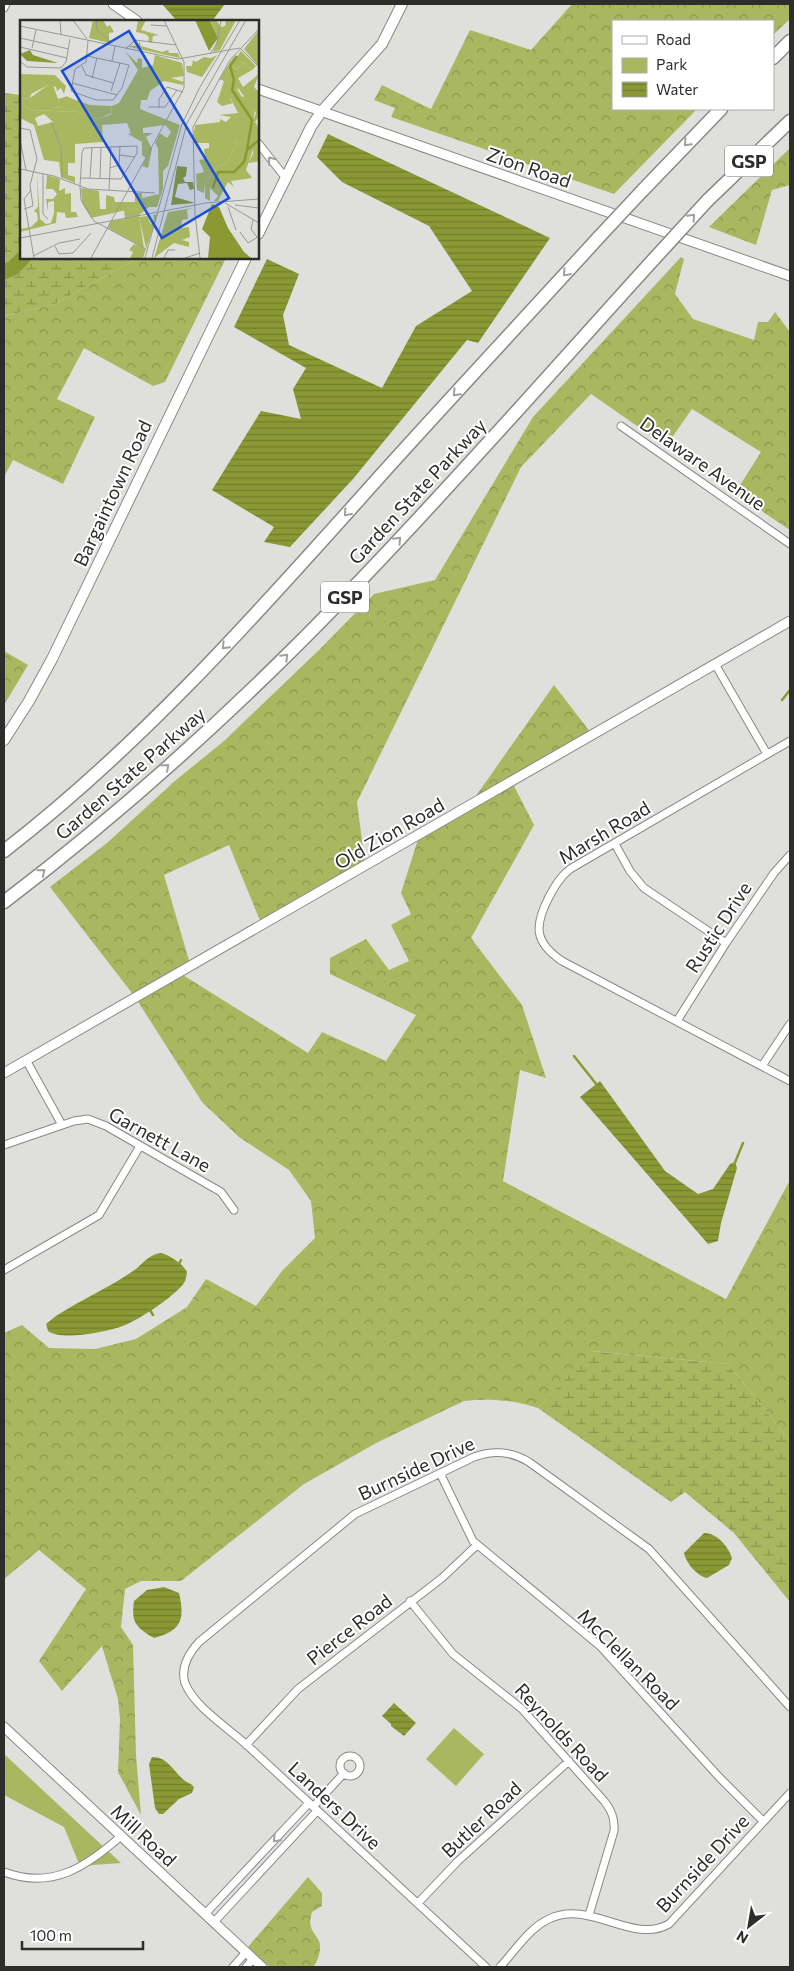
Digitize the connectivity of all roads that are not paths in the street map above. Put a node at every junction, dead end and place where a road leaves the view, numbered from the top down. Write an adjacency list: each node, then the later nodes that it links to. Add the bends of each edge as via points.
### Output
1 (6, 4): 4 (street)
2 (113, 4): 5 (street)
3 (402, 4): 10 (main road, via 382,44)
4 (4, 8)
5 (136, 20)
6 (790, 41): 7 (highway)
7 (774, 57)
8 (259, 89): 10 (street, Zion Road)
9 (720, 110): 25 (highway, Garden State Parkway / GSP, one-way to 25, bridge, via 599,237 196,676 137,734)
10 (321, 112): 13 (main road); 16 (street, Zion Road)
11 (790, 121): 27 (highway, Garden State Parkway / GSP, one-way to 11, bridge, via 150,782 284,658 363,578 707,201)
12 (259, 144): 13 (street, one-way to 12)
13 (285, 177): 14 (main road)
14 (259, 232)
15 (246, 259): 21 (main road, Bargaintown Road, via 52,659)
16 (790, 276)
17 (621, 426): 18 (street, Delaware Avenue)
18 (790, 544)
19 (790, 621): 20 (street, Old Zion Road)
20 (715, 664): 23 (street); 31 (street, Old Zion Road)
21 (4, 740)
22 (790, 741): 23 (street, Marsh Road)
23 (766, 754): 24 (street, Marsh Road)
24 (615, 844): 28 (street, via 644,888); 29 (street, Marsh Road, via 570,869 560,879 539,920 541,938 546,948 562,961)
25 (4, 851)
26 (790, 855): 28 (street, Rustic Drive)
27 (4, 902)
28 (726, 943): 29 (street, Rustic Drive)
29 (677, 1021): 32 (street, Marsh Road)
30 (790, 1024): 32 (street)
31 (26, 1060): 33 (street, Old Zion Road); 35 (street)
32 (762, 1066): 34 (street, Marsh Road)
33 (4, 1073)
34 (790, 1081)
35 (62, 1125): 36 (street, Garnett Lane); 37 (street, Garnett Lane, via 93,1120)
36 (4, 1145)
37 (140, 1146): 38 (street, Garnett Lane, via 221,1192); 39 (street, via 99,1216)
38 (234, 1210)
39 (4, 1270)
40 (440, 1473): 41 (street, McClellan Road); 43 (street, Burnside Drive, via 355,1514 199,1642); 44 (street, Burnside Drive, via 491,1452 510,1453 529,1462 649,1549)
41 (477, 1546): 42 (street, Pierce Road, via 442,1578); 51 (street, McClellan Road, via 600,1646 719,1778)
42 (410, 1601): 46 (street, Pierce Road, via 298,1690); 47 (street, Reynolds Road, via 460,1660 522,1709)
43 (187, 1658): 46 (street, Landers Drive, via 185,1682 194,1699)
44 (790, 1707)
45 (4, 1727): 52 (street, Mill Road)
46 (246, 1745): 50 (street, Landers Drive)
47 (569, 1761): 54 (street, Butler Road, via 458,1861); 56 (street, Reynolds Road, via 605,1802 614,1824)
48 (344, 1773): 50 (street)
49 (790, 1793): 51 (street, Burnside Drive)
50 (313, 1807): 54 (street, Landers Drive); 55 (street, one-way to 55); 57 (street)
51 (764, 1821): 56 (street, Burnside Drive, via 664,1927 642,1930)
52 (121, 1836): 53 (street, via 95,1859 66,1874 46,1878); 55 (street, Mill Road)
53 (4, 1872)
54 (418, 1904): 63 (street, Landers Drive)
55 (205, 1914): 57 (street, Mill Road)
56 (589, 1915): 64 (street, Burnside Drive, via 568,1913 548,1919 536,1927)
57 (214, 1922): 58 (street, Mill Road)
58 (246, 1952): 59 (street, Mill Road); 60 (street)
59 (254, 1959): 61 (street); 62 (street, Mill Road)
60 (232, 1967)
61 (246, 1967)
62 (262, 1967)
63 (486, 1967)
64 (500, 1967)

